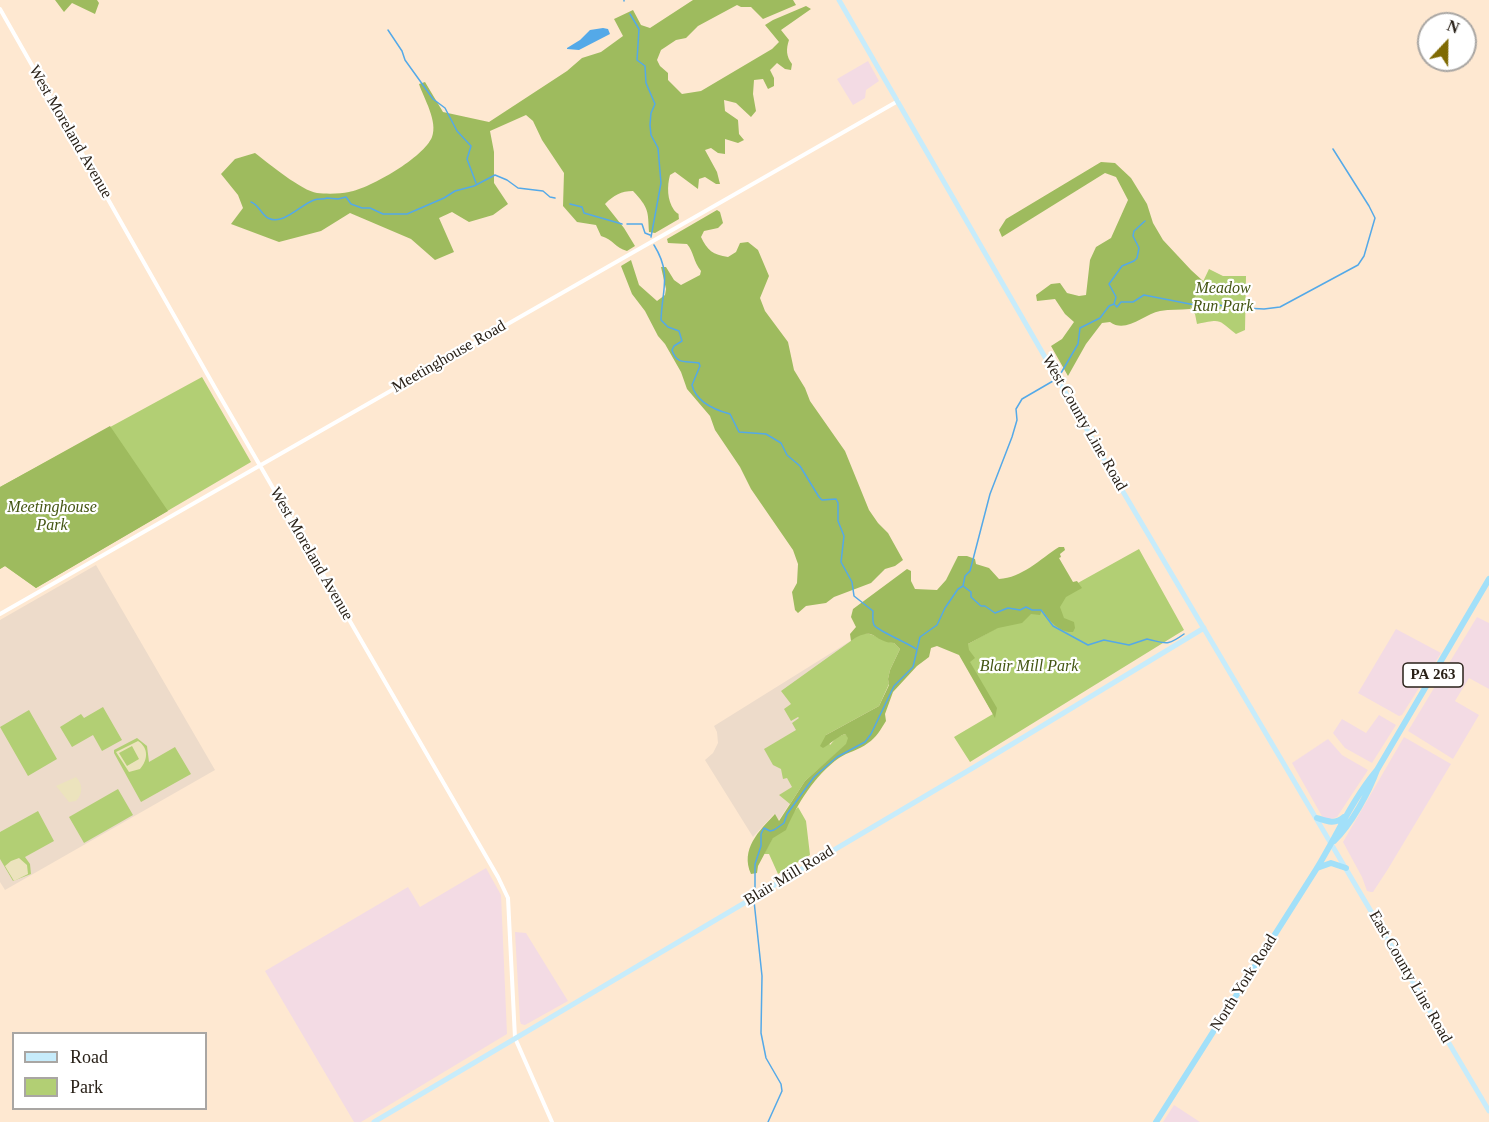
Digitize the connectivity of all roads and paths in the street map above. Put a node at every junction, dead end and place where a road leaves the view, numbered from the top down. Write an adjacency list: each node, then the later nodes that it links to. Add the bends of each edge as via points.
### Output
1 (839, 0): 3 (main road, West County Line Road)
2 (0, 9): 4 (street, West Moreland Avenue)
3 (898, 100): 4 (street, Meetinghouse Road); 7 (main road, West County Line Road)
4 (260, 466): 6 (street, Meetinghouse Road); 14 (street, West Moreland Avenue, via 503,887 507,898)
5 (1489, 579): 8 (highway, PA 263)
6 (0, 614)
7 (1204, 628): 10 (main road, West County Line Road); 14 (main road, Blair Mill Road)
8 (1377, 770): 9 (highway, PA 263); 11 (highway, PA 263, via 1342,833)
9 (1346, 815): 10 (highway, via 1337,822); 11 (highway, PA 263)
10 (1317, 818): 11 (main road, West County Line Road)
11 (1331, 844): 12 (highway, North York Road / PA 263); 13 (main road, East County Line Road)
12 (1317, 868): 13 (highway, via 1331,863); 18 (highway, North York Road / PA 263)
13 (1346, 868): 15 (main road, East County Line Road)
14 (515, 1038): 16 (main road, Blair Mill Road); 17 (street, West Moreland Avenue)
15 (1489, 1111)
16 (374, 1122)
17 (552, 1122)
18 (1156, 1122)

